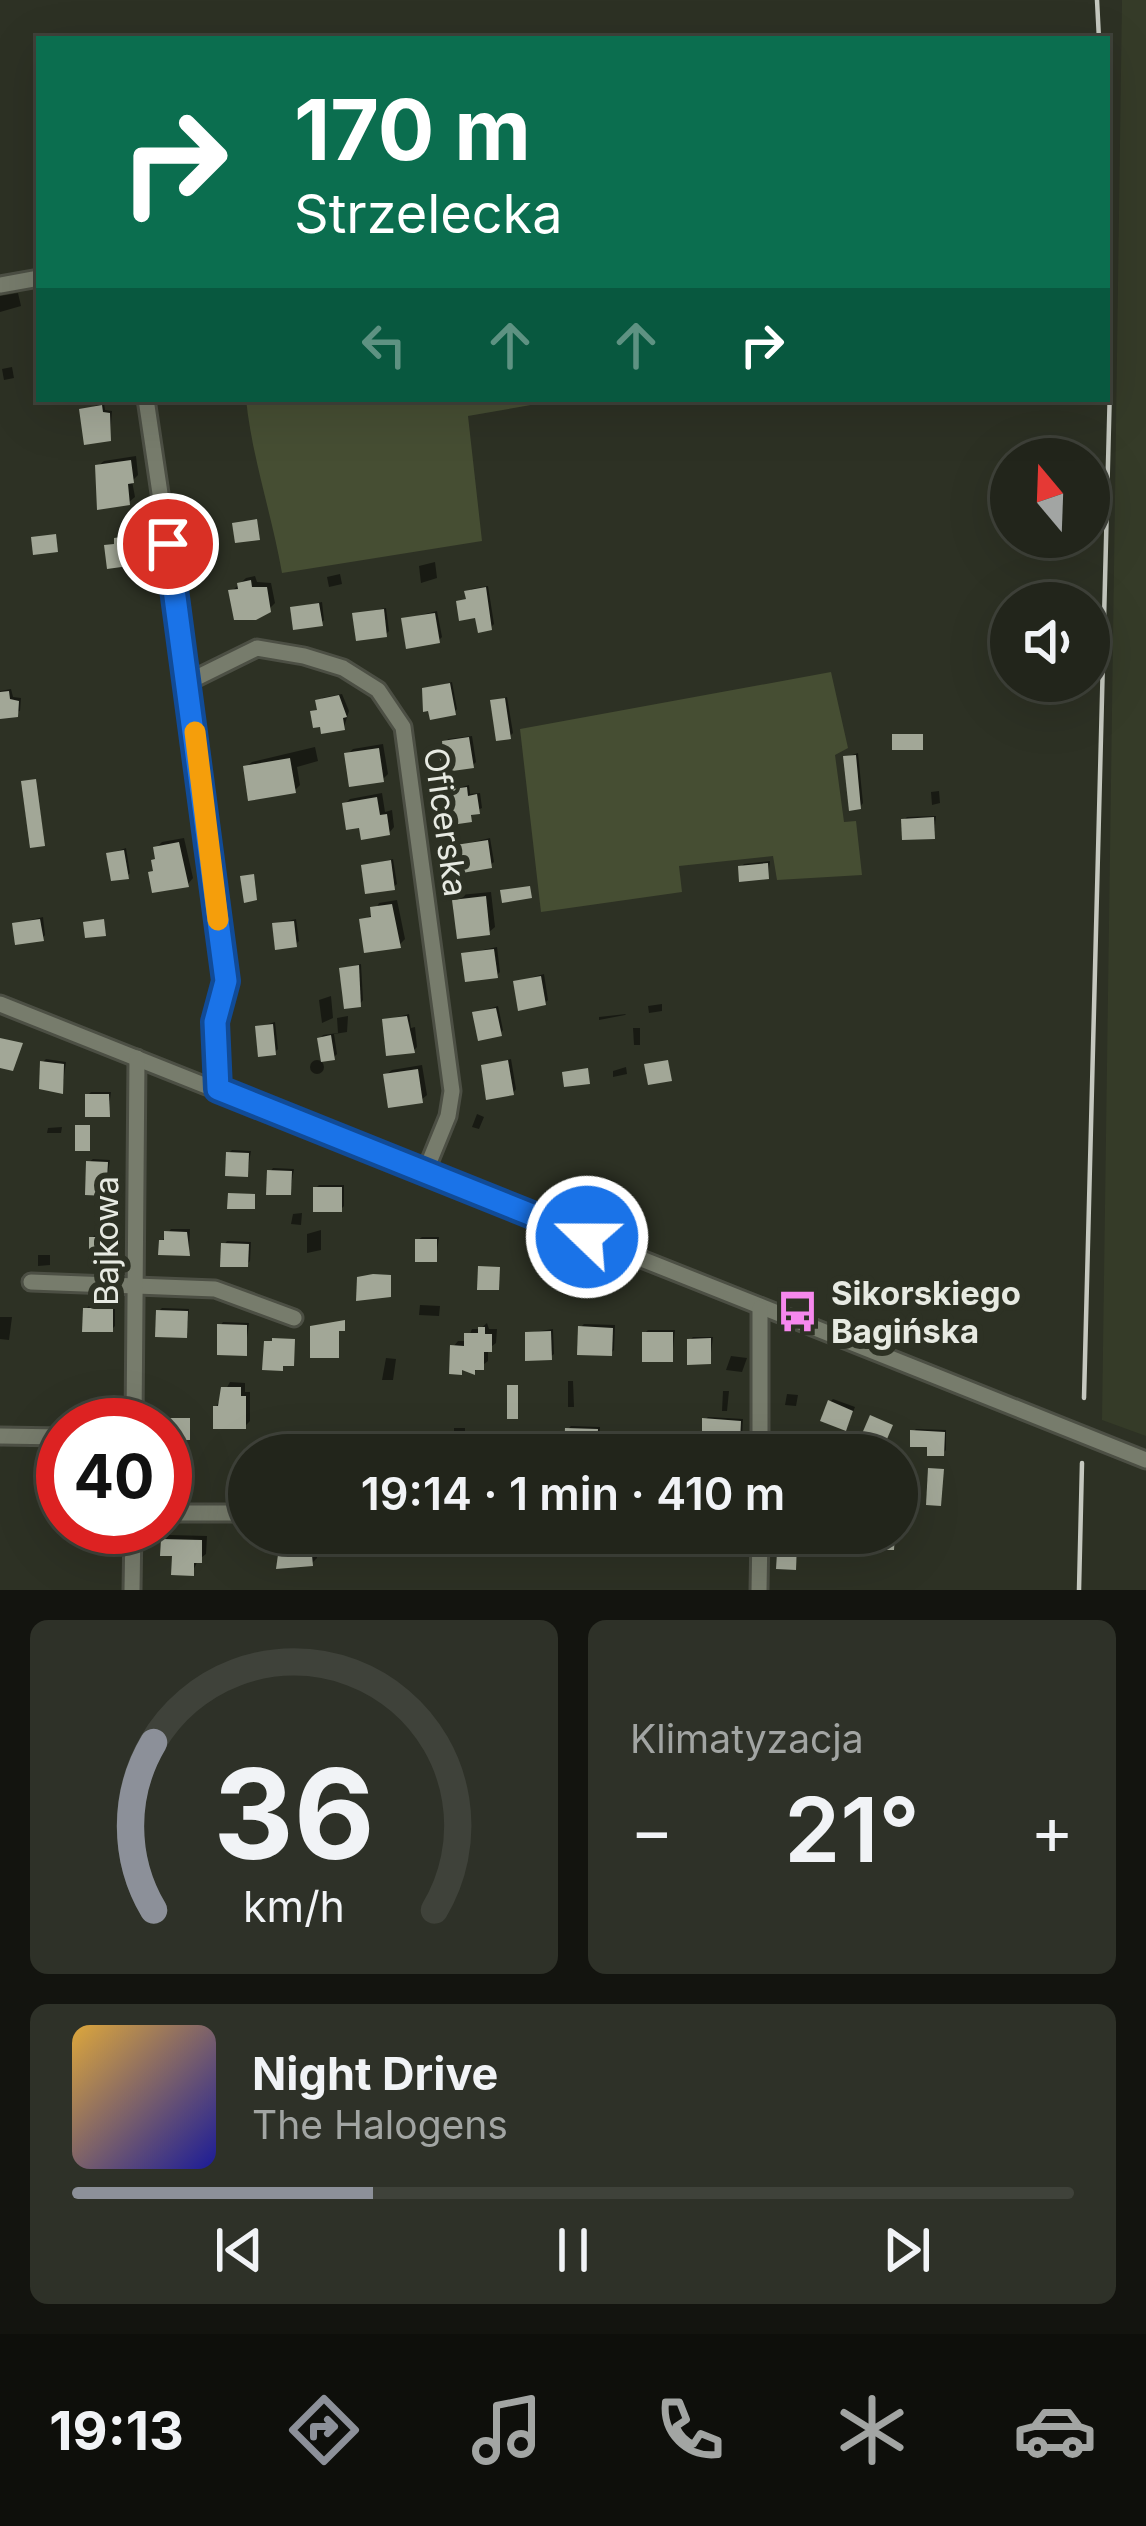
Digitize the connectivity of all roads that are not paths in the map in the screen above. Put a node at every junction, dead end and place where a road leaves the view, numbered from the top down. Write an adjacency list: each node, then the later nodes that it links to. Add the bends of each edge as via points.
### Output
1 (36, 278): 2 (street)
2 (0, 284)
3 (146, 402): 4 (street)
4 (188, 682): 7 (street, via 226,981 215,1022); 8 (street, Oficerska, via 257,648 304,656 364,680 403,728 452,1091)
5 (0, 1004): 6 (street)
6 (137, 1058): 7 (street); 10 (street, Bajkowa)
7 (218, 1089): 8 (street)
8 (427, 1170): 11 (street)
9 (31, 1282): 10 (street)
10 (136, 1284): 12 (street, via 215,1289); 13 (street, Bajkowa)
11 (760, 1308): 14 (street); 17 (street)
12 (294, 1318)
13 (134, 1398)
14 (760, 1434)
15 (0, 1436): 16 (street)
16 (36, 1437)
17 (1146, 1460)
18 (192, 1513): 19 (street)
19 (228, 1513)
20 (133, 1554): 22 (street)
21 (760, 1554): 23 (street)
22 (132, 1590)
23 (759, 1590)

